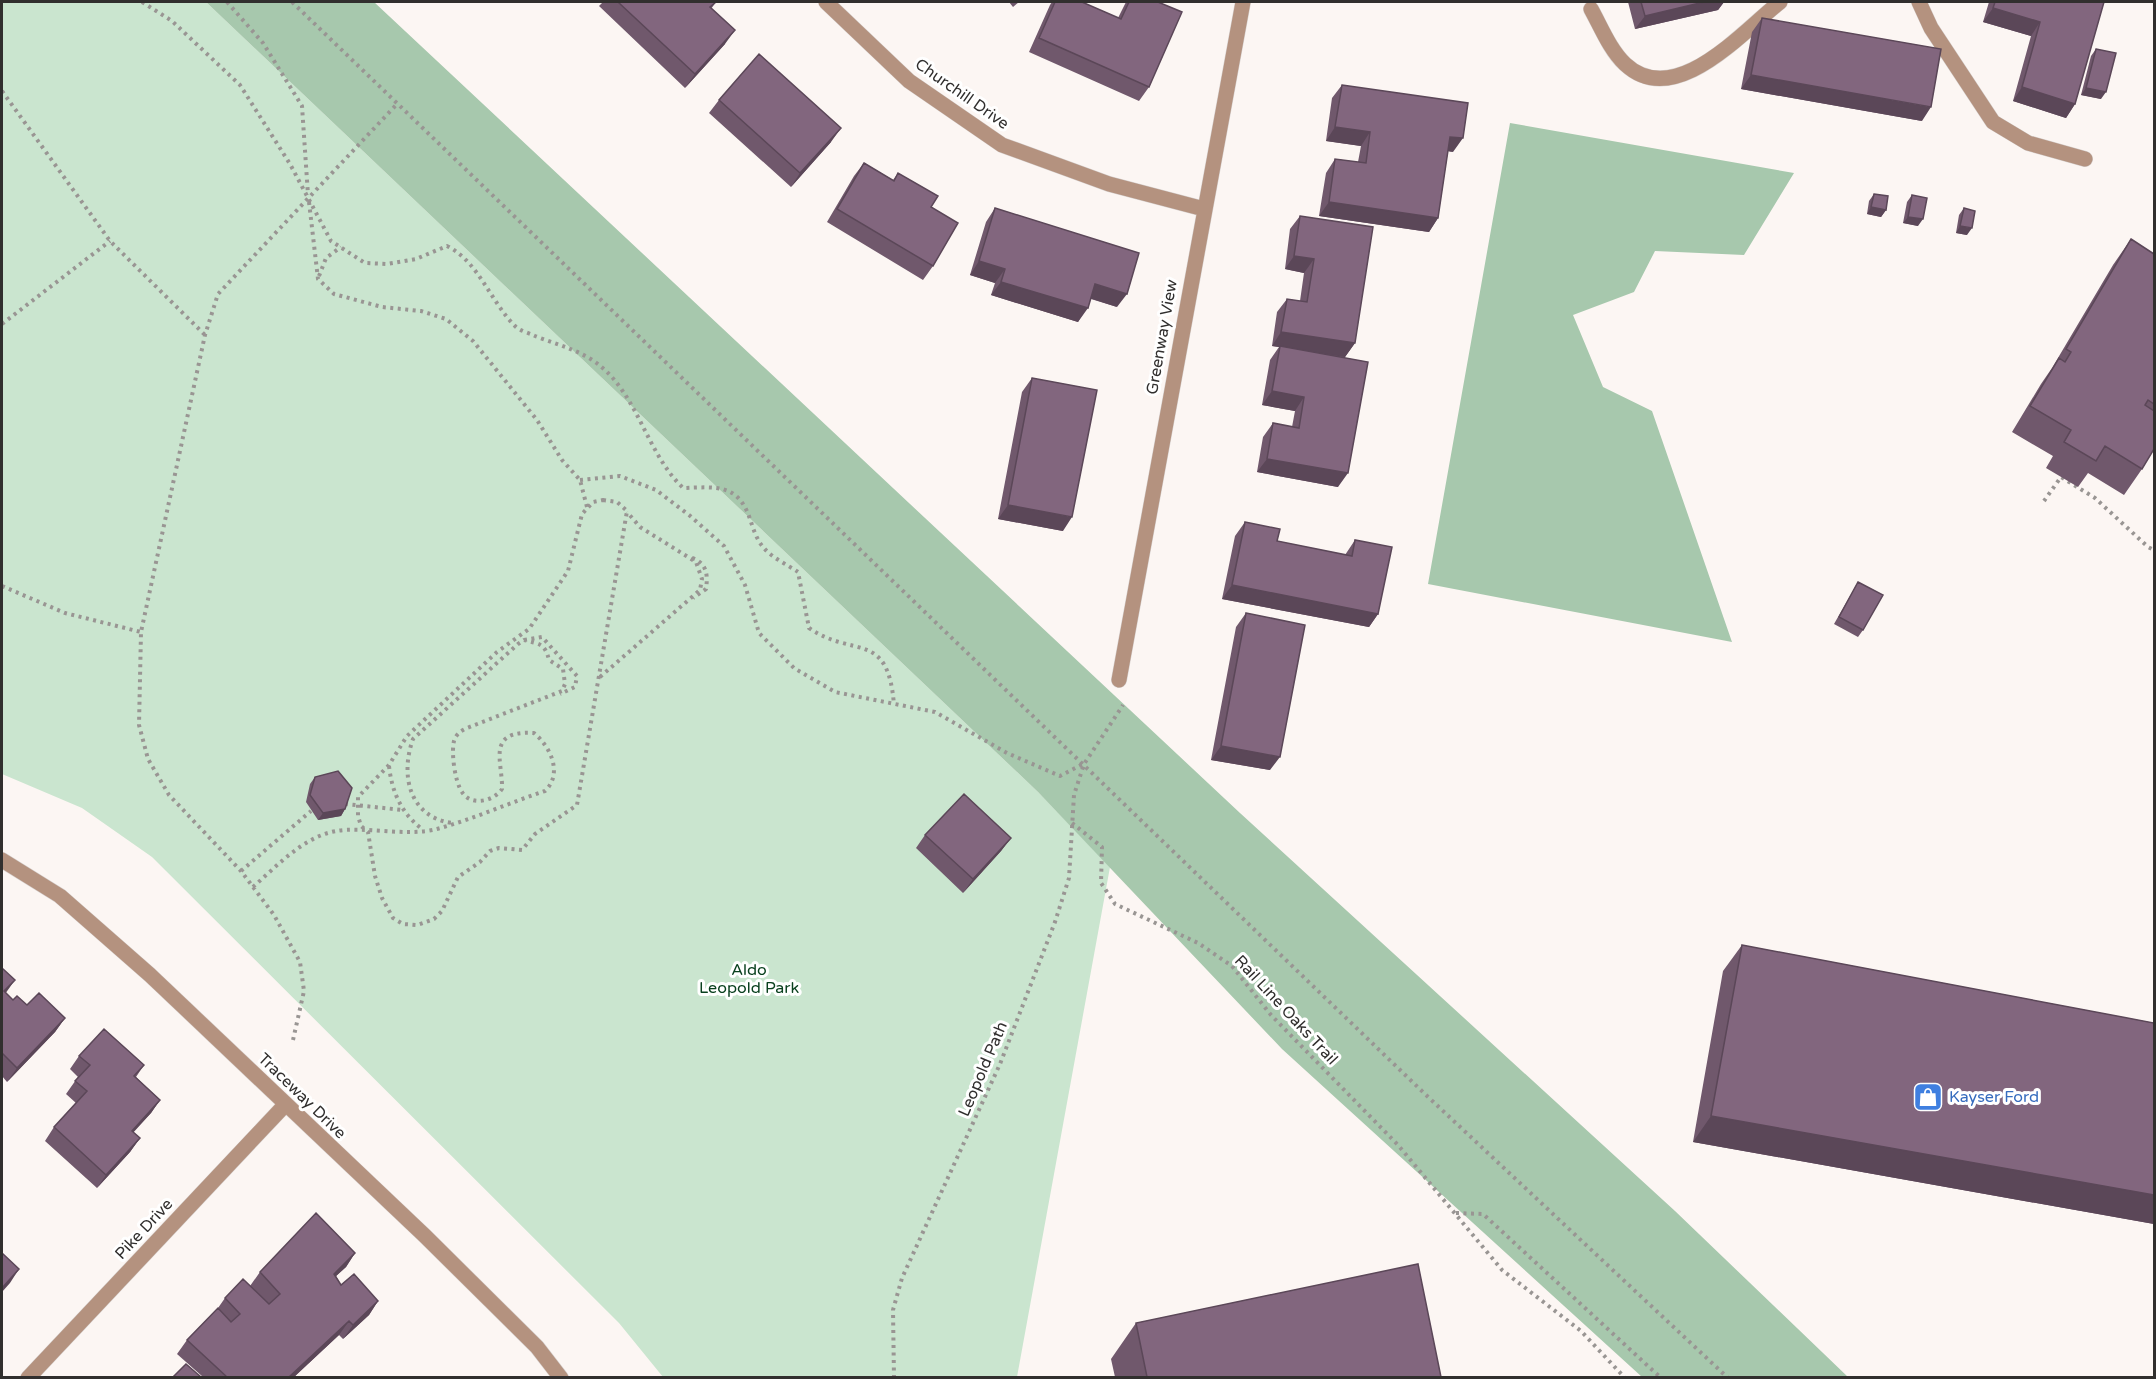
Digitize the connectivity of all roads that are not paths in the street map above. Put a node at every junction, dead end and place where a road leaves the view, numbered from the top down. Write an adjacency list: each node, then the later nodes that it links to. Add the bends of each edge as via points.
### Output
1 (826, 2): 7 (street, Churchill Drive, via 909,81 1002,145 1109,184)
2 (1243, 2): 7 (street, Greenway View)
3 (1780, 2): 5 (street, via 1725,50 1695,70 1668,77 1643,76 1625,64)
4 (1919, 2): 6 (street, via 1931,28 1993,122 2028,143)
5 (1591, 9)
6 (2085, 159)
7 (1204, 209): 8 (street, Greenway View)
8 (1119, 680)
9 (2, 860): 10 (street, Traceway Drive, via 60,896 150,975)
10 (285, 1105): 11 (street, Pike Drive); 12 (street, Traceway Drive, via 425,1236 537,1347)
11 (28, 1377)
12 (561, 1377)

